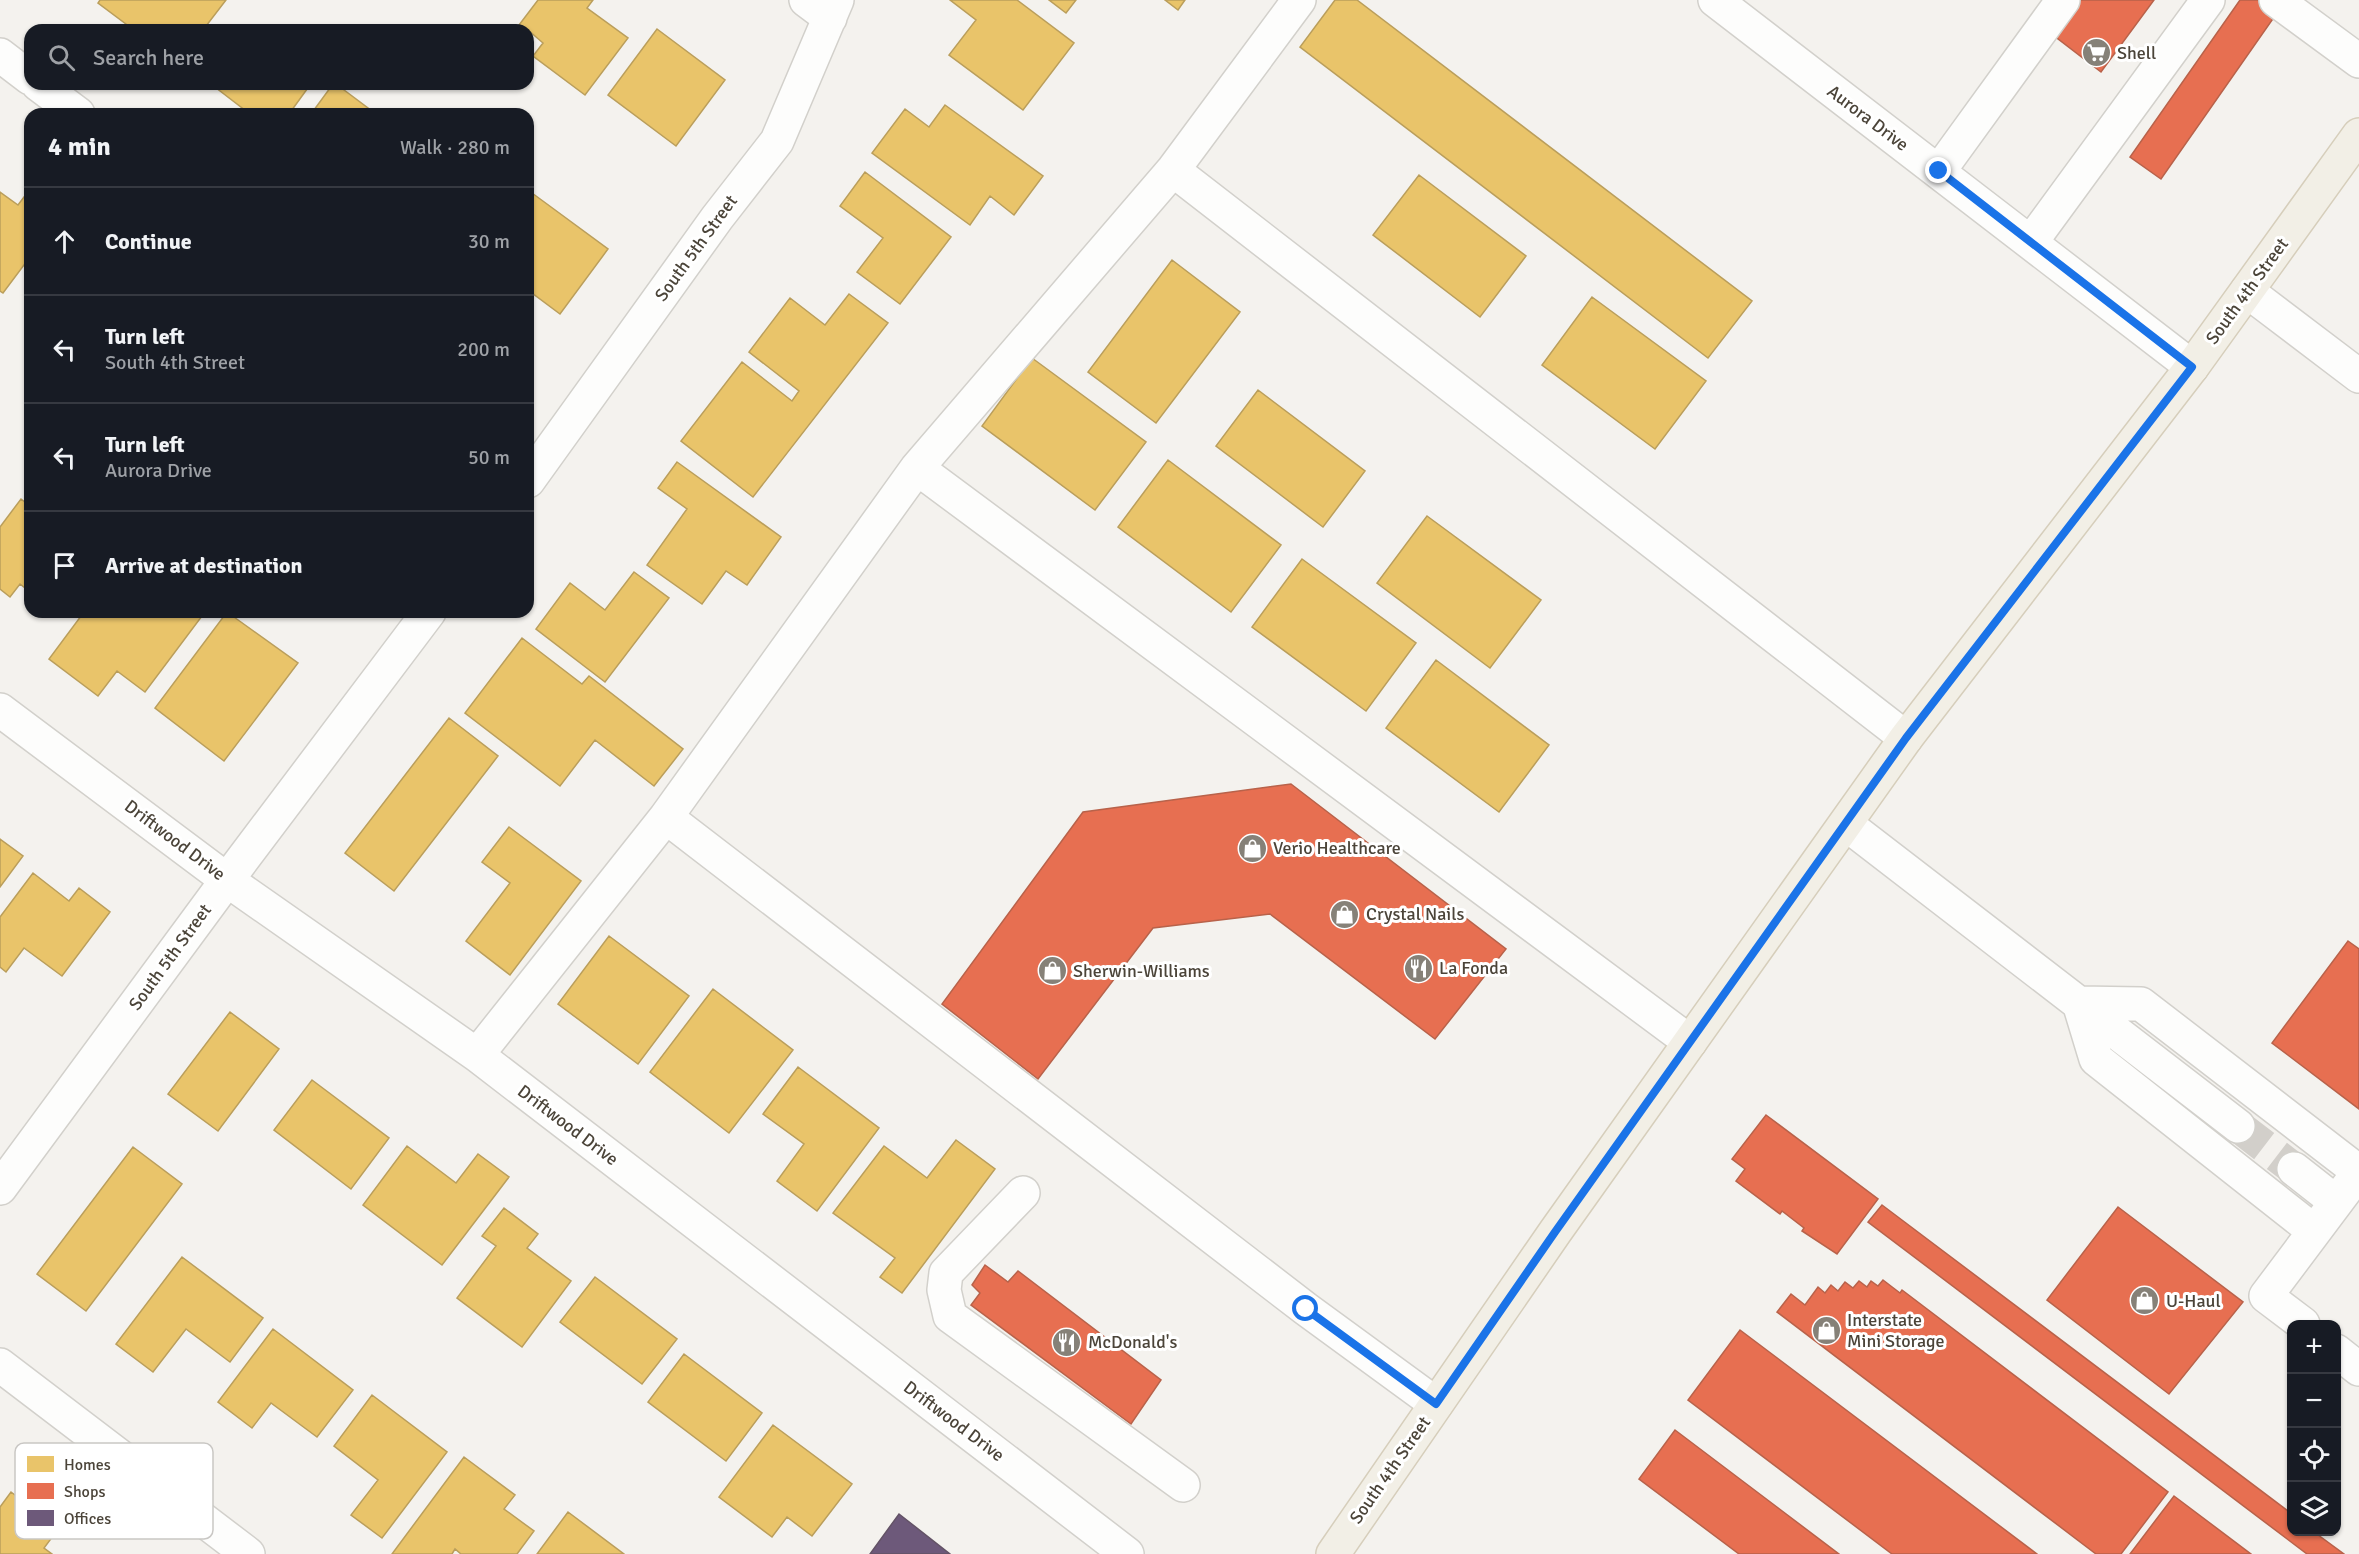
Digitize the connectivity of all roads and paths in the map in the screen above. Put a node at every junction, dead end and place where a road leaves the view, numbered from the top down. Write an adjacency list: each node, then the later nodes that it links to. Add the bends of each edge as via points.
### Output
1 (1299, 0): 13 (street)
2 (1715, 0): 14 (street, Aurora Drive)
3 (2063, 0): 14 (street)
4 (2208, 0): 15 (street)
5 (2276, 0): 8 (street)
6 (824, 6): 19 (street, South 5th Street, via 777,141)
7 (0, 55): 9 (street)
8 (2359, 61)
9 (24, 73)
10 (46, 90): 11 (street)
11 (70, 108)
12 (2359, 135): 16 (main road, South 4th Street)
13 (1173, 170): 20 (street); 23 (street)
14 (1939, 171): 15 (street, Aurora Drive)
15 (2031, 242): 17 (street, Aurora Drive)
16 (2247, 291): 17 (main road, South 4th Street); 18 (street)
17 (2192, 367): 23 (main road, South 4th Street)
18 (2359, 376)
19 (534, 463)
20 (917, 468): 24 (street); 28 (street)
21 (424, 618): 26 (street, South 5th Street)
22 (0, 710): 26 (street, Driftwood Drive)
23 (1906, 738): 25 (main road, South 4th Street)
24 (666, 817): 29 (street); 40 (street, via 1306,1309)
25 (1846, 824): 27 (street); 28 (main road, South 4th Street)
26 (227, 880): 29 (street, Driftwood Drive); 32 (street, South 5th Street)
27 (2079, 1003): 30 (street); 34 (street, via 2140,1004 2359,1172); 35 (street, via 2096,1059)
28 (1690, 1042): 40 (main road, South 4th Street)
29 (477, 1056): 45 (street, Driftwood Drive)
30 (2238, 1126)
31 (2294, 1169): 34 (street)
32 (0, 1188)
33 (1023, 1193): 42 (street, via 946,1273 944,1290 950,1316)
34 (2336, 1202): 35 (street)
35 (2314, 1232): 36 (street, via 2266,1296)
36 (2298, 1320)
37 (2341, 1354): 39 (street)
38 (0, 1365): 41 (street)
39 (2359, 1369)
40 (1436, 1404): 46 (main road, South 4th Street)
41 (102, 1443)
42 (1183, 1485)
43 (213, 1527): 44 (street)
44 (248, 1554)
45 (1127, 1554)
46 (1333, 1554)

